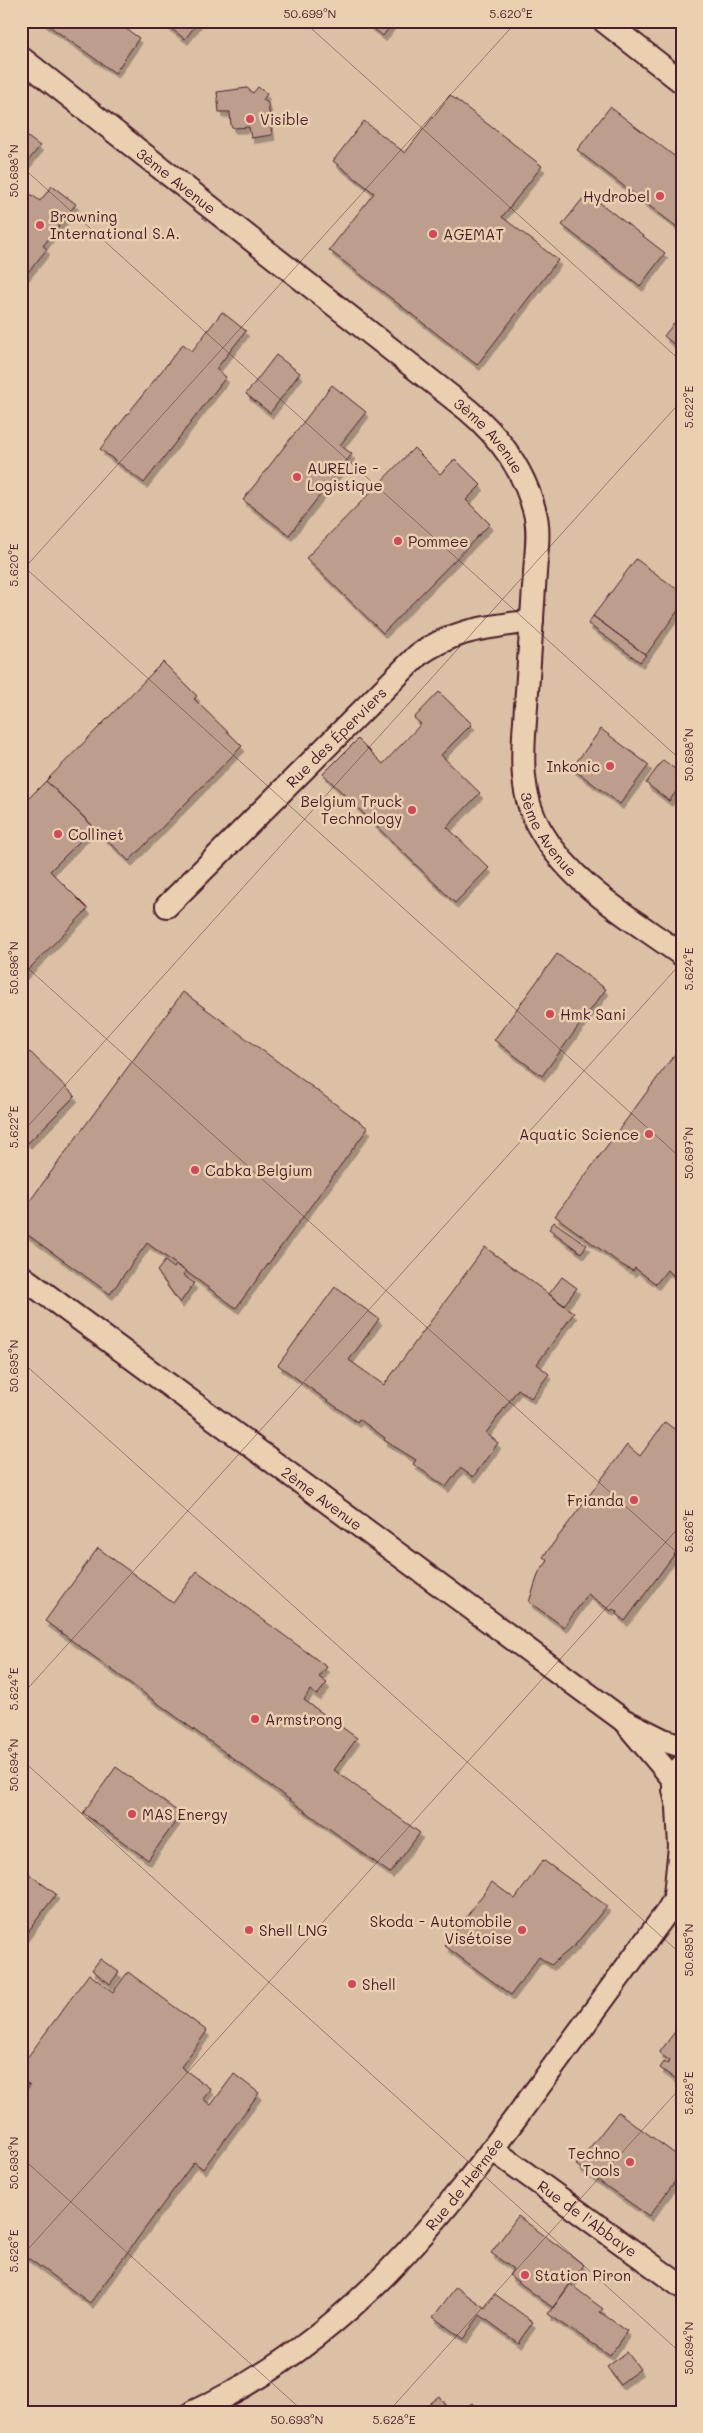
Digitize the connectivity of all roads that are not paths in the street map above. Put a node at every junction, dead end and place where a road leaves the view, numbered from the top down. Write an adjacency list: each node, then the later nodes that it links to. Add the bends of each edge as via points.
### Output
1 (604, 21): 3 (street)
2 (21, 58): 4 (street, 3ème Avenue, via 468,410 501,442 525,484 536,514)
3 (682, 82)
4 (532, 621): 5 (street, Rue des Éperviers, via 455,634 418,655); 6 (street, 3ème Avenue, via 522,758 524,784 540,830 575,876)
5 (168, 906)
6 (682, 955)
7 (21, 1276): 8 (street, 2ème Avenue)
8 (623, 1720): 9 (street, 2ème Avenue); 10 (street, 2ème Avenue)
9 (682, 1746)
10 (678, 1773): 11 (street, Rue de Hermée, via 675,1799)
11 (680, 1808): 12 (street, Rue de Hermée)
12 (678, 1891): 13 (street, Rue de Hermée, via 667,1912)
13 (492, 2149): 14 (street, Rue de l'Abbaye); 15 (street, Rue de Hermée, via 415,2245 341,2318 260,2376)
14 (682, 2287)
15 (193, 2412)

